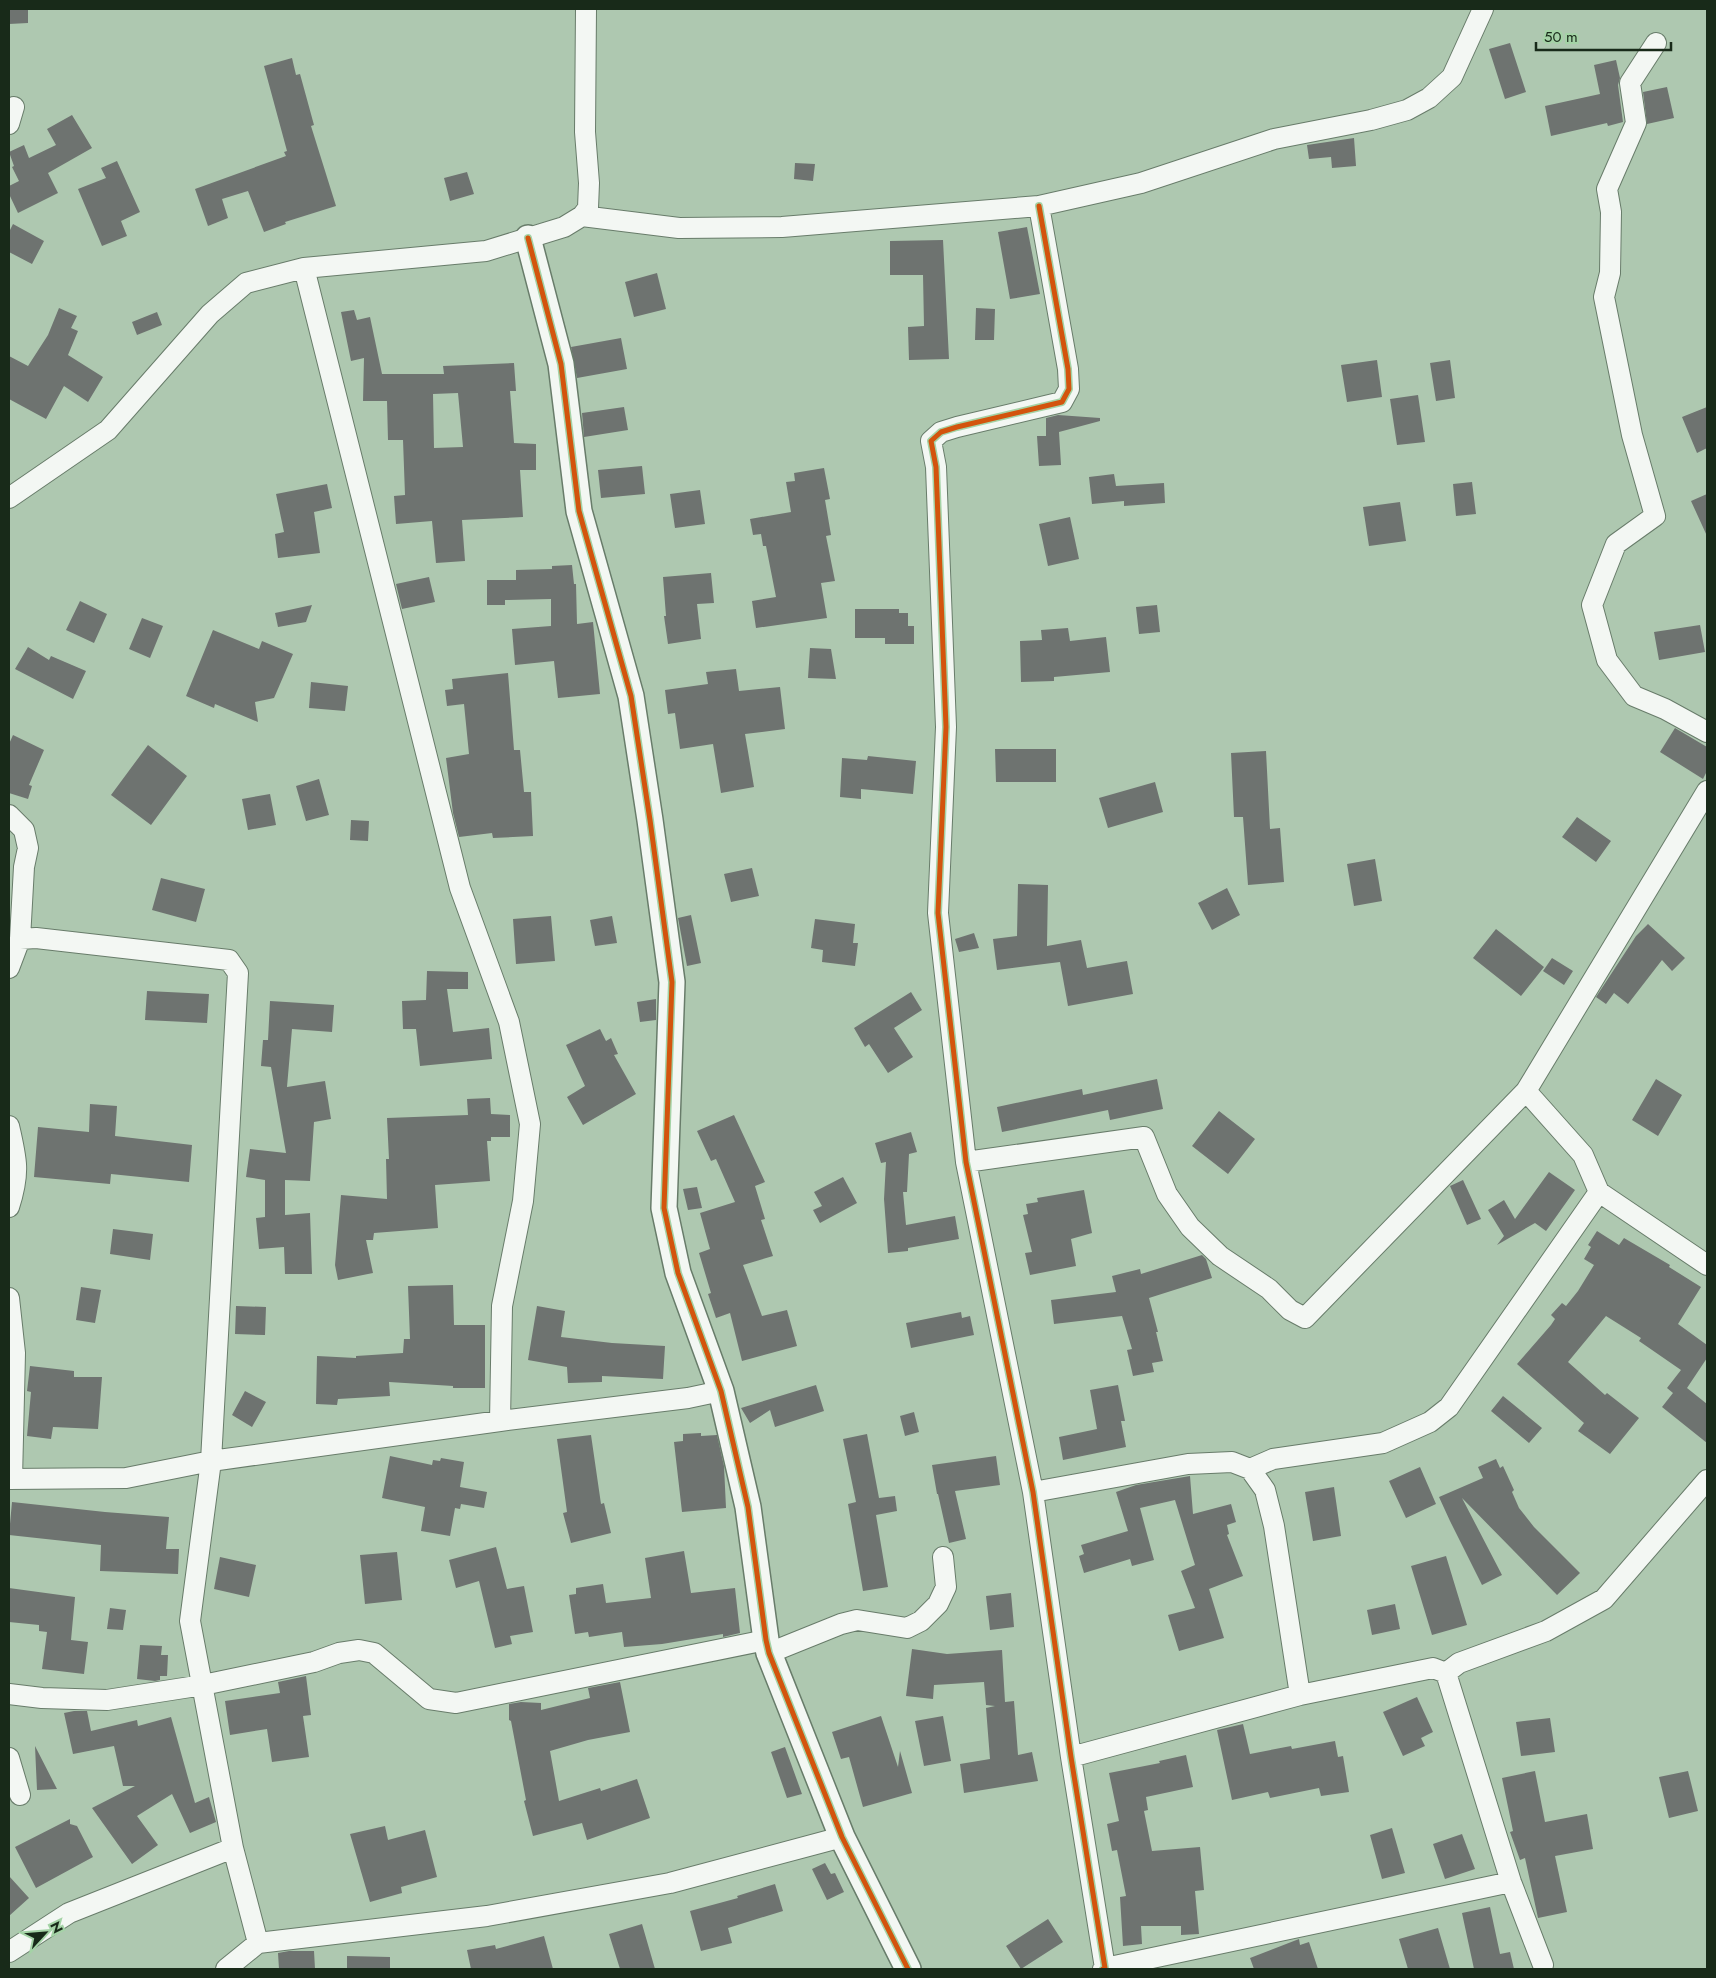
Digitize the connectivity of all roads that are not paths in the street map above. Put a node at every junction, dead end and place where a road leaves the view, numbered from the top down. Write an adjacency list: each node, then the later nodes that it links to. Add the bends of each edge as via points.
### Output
1 (586, 9): 5 (street, via 585,132 589,184 588,208)
2 (1484, 9): 4 (street, via 1452,77 1429,98 1407,110 1274,138 1141,182)
3 (1656, 42): 9 (street, via 1630,83 1636,123 1607,189 1611,212 1610,273 1604,298 1632,435 1655,516 1616,544 1592,605 1607,660 1634,696)
4 (1039, 206): 5 (street, via 782,227 679,228); 16 (street, via 1069,389 1062,402 957,427 941,432 932,442 936,467 946,727 938,913)
5 (582, 216): 6 (street, via 564,227)
6 (528, 238): 7 (street, via 486,251); 21 (street, via 561,364 580,511 631,696 672,982 664,1208 678,1272)
7 (304, 268): 8 (street, via 246,283 210,314 108,430); 22 (street, via 460,888 508,1022 530,1124 523,1201 502,1306)
8 (9, 498)
9 (1707, 732)
10 (1707, 791): 14 (street)
11 (9, 815): 12 (street, via 24,830 28,848)
12 (20, 939): 13 (street); 24 (street, via 36,938 229,960 238,973)
13 (9, 968)
14 (1526, 1091): 16 (street, via 1305,1318 1220,1256 1190,1227 1166,1194 1144,1137); 17 (street, via 1583,1155)
15 (9, 1126): 18 (street, via 16,1160 16,1185)
16 (966, 1162): 29 (street)
17 (1599, 1192): 19 (street); 23 (street, via 1449,1407 1430,1422 1383,1443)
18 (9, 1207)
19 (1707, 1265)
20 (9, 1298): 26 (street, via 15,1353)
21 (721, 1391): 22 (street); 31 (street, via 748,1507)
22 (500, 1421): 24 (street)
23 (1273, 1459): 25 (street); 28 (street)
24 (211, 1461): 26 (street, via 126,1478); 33 (street, via 190,1621)
25 (1250, 1468): 28 (street); 29 (street, via 1232,1462 1188,1464)
26 (10, 1479)
27 (1707, 1480): 32 (street, via 1604,1599 1546,1631 1459,1663)
28 (1265, 1490): 35 (street, via 1274,1526)
29 (1033, 1492): 36 (street)
30 (943, 1557): 31 (street, via 946,1587 938,1604 921,1621 907,1628 857,1620)
31 (768, 1646): 33 (street, via 456,1703 429,1699 374,1653 359,1650); 39 (street)
32 (1446, 1673): 35 (street, via 1433,1668); 41 (street)
33 (203, 1685): 34 (street, via 107,1700); 40 (street)
34 (9, 1694)
35 (1300, 1695): 36 (street)
36 (1071, 1757): 47 (street)
37 (9, 1758): 38 (street)
38 (20, 1795)
39 (842, 1837): 42 (street, via 670,1883 487,1916); 46 (street)
40 (233, 1848): 42 (street); 43 (street, via 69,1913)
41 (1511, 1882): 44 (street); 47 (street)
42 (258, 1943): 45 (street)
43 (9, 1952)
44 (1543, 1965)
45 (226, 1969)
46 (908, 1969)
47 (1104, 1969)

